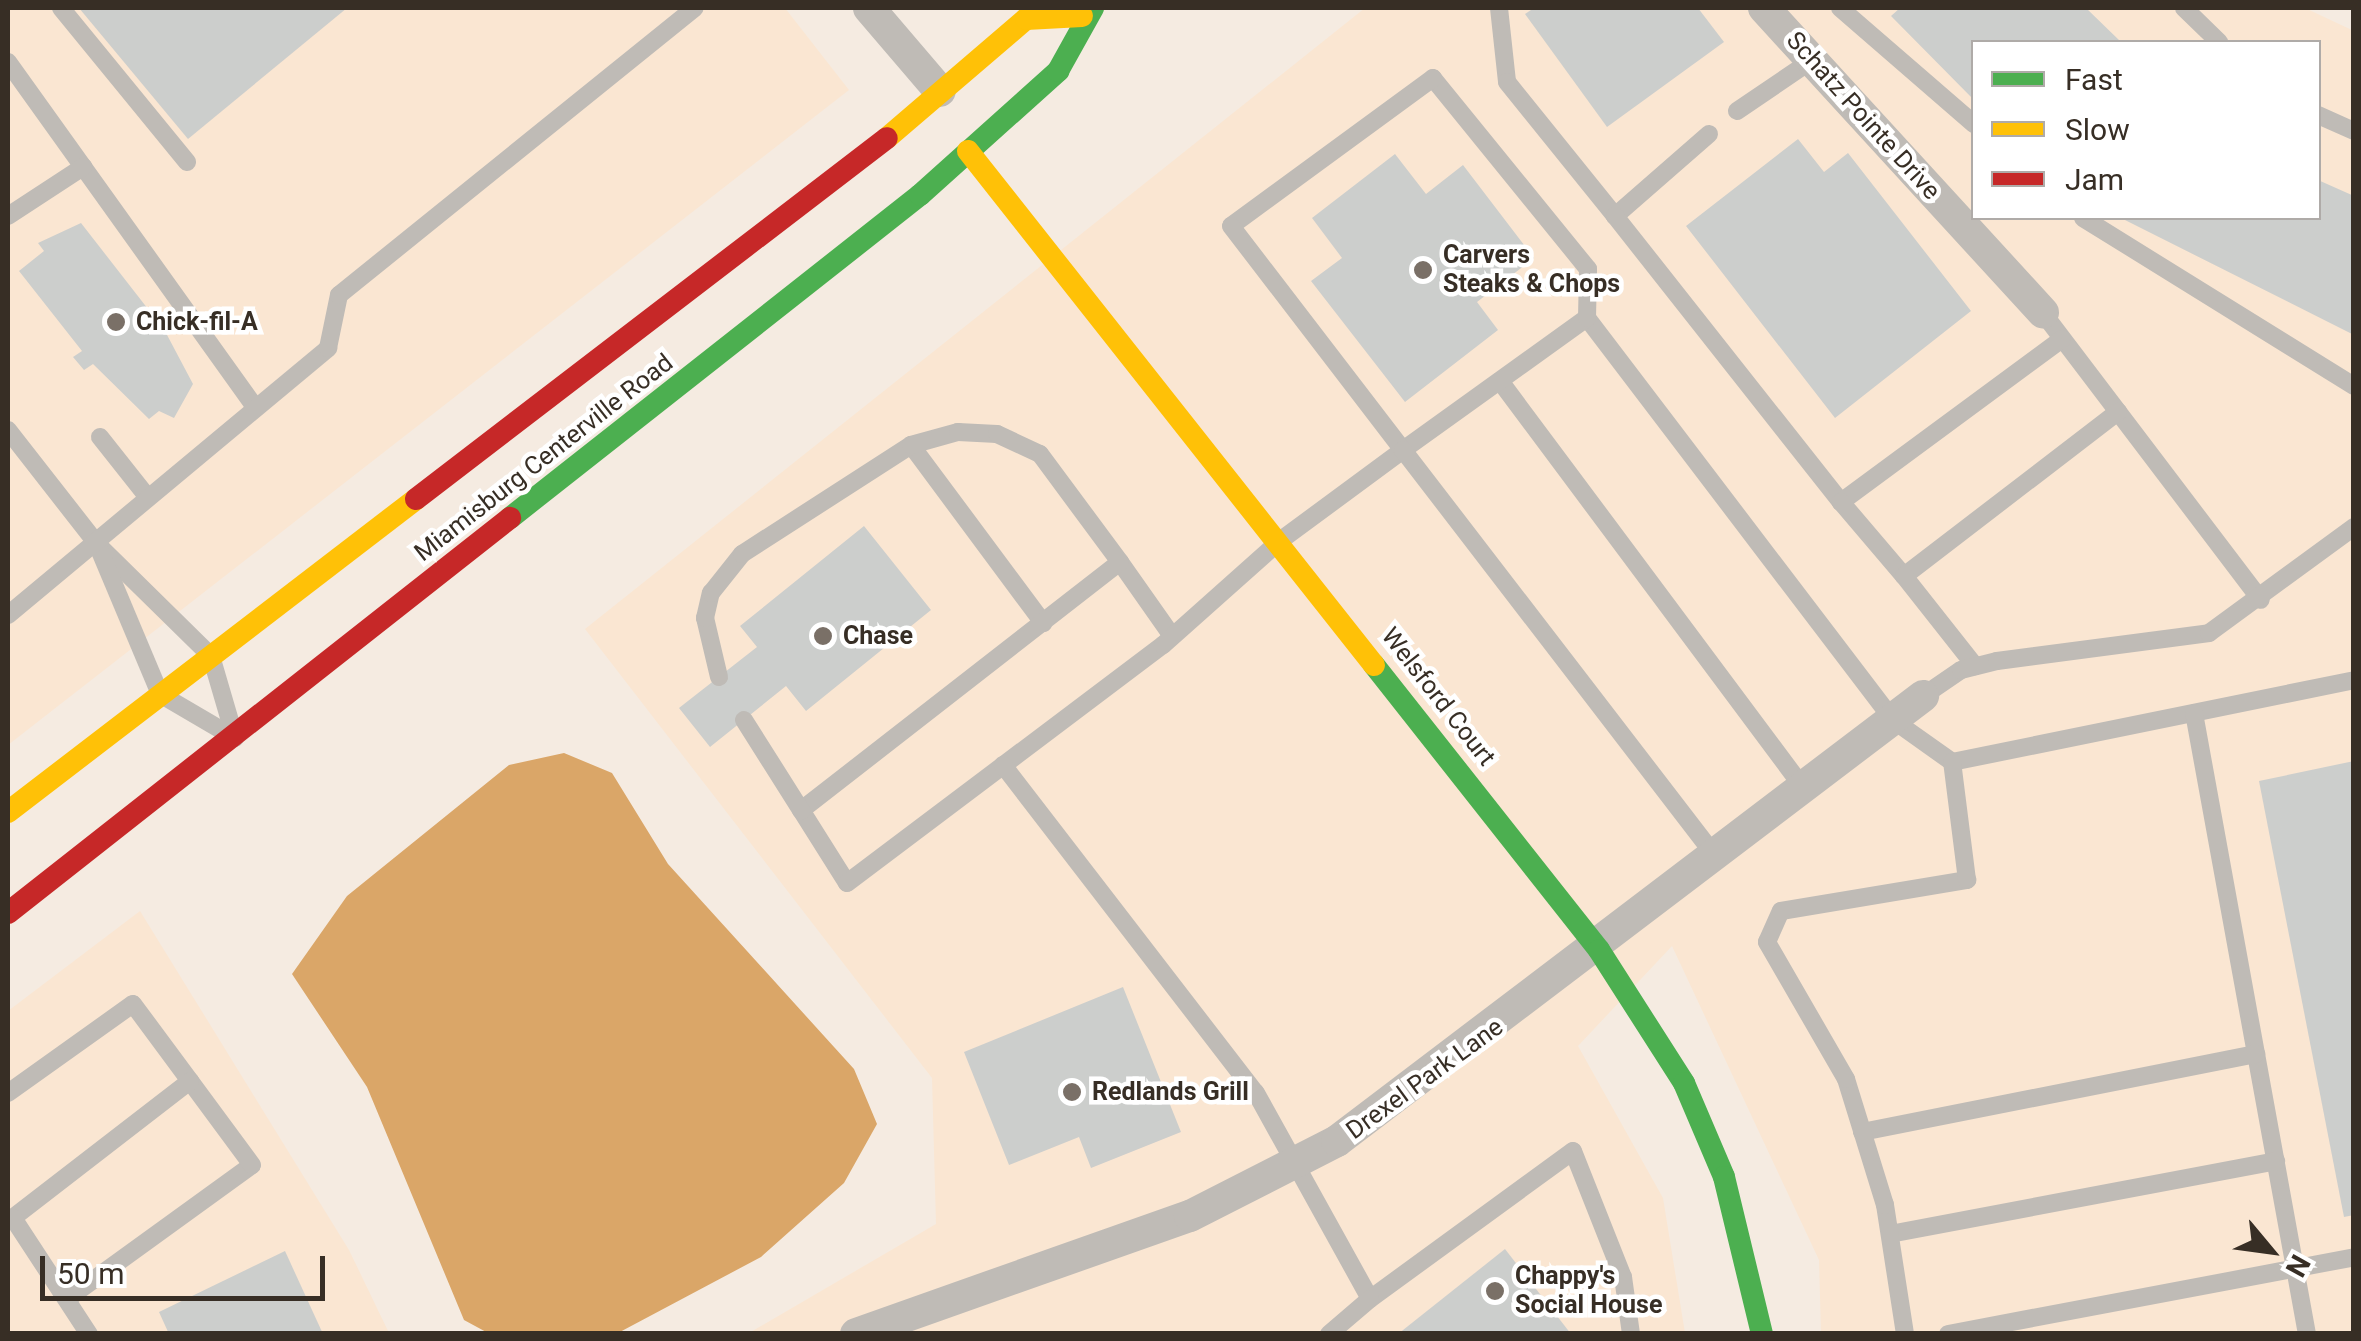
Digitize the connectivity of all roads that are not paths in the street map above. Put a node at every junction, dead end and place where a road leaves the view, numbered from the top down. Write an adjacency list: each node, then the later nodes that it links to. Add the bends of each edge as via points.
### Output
1 (61, 8): 22 (lane)
2 (695, 8): 33 (lane, via 339,295 328,348)
3 (869, 8): 14 (street)
4 (1499, 8): 26 (lane, via 1506,82)
5 (1764, 8): 11 (street, Schatz Pointe Drive)
6 (1840, 8): 17 (lane)
7 (2184, 8): 9 (lane)
8 (1079, 13): 10 (main road); 14 (main road, Miamisburg Centerville Road, via 1026,19); 21 (main road, Miamisburg Centerville Road, via 1058,71)
9 (2217, 40)
10 (1033, 52)
11 (1812, 60): 15 (lane); 30 (street, Schatz Pointe Drive)
12 (8, 62): 23 (lane)
13 (999, 88): 21 (main road)
14 (940, 91): 20 (main road, via 946,112); 50 (main road, Miamisburg Centerville Road)
15 (1737, 111)
16 (2321, 116): 18 (lane)
17 (1971, 121)
18 (2354, 131)
19 (1708, 134): 26 (lane)
20 (928, 140)
21 (968, 151): 28 (main road, Miamisburg Centerville Road); 42 (main road, Welsford Court)
22 (187, 162)
23 (83, 167): 25 (lane); 33 (lane)
24 (895, 169): 28 (main road)
25 (8, 216)
26 (1614, 216): 40 (lane)
27 (2086, 220): 32 (lane)
28 (870, 234): 59 (main road, Miamisburg Centerville Road)
29 (1587, 318): 31 (lane); 38 (lane, via 1588,269 1434,78 1231,226); 58 (lane)
30 (2052, 326): 34 (lane); 40 (lane)
31 (1500, 381): 38 (lane); 62 (lane)
32 (2354, 386)
33 (252, 404): 39 (lane)
34 (2118, 412): 45 (lane); 46 (lane)
35 (8, 430): 43 (lane)
36 (100, 437): 39 (lane)
37 (911, 446): 44 (lane, via 958,432 1026,445 1053,466); 48 (lane); 52 (lane, via 742,554 711,592 704,618)
38 (1404, 450): 42 (lane); 65 (lane)
39 (146, 495): 43 (lane)
40 (1841, 502): 45 (lane)
41 (2354, 527): 46 (lane)
42 (1281, 540): 49 (lane); 67 (main road, Welsford Court)
43 (96, 544): 47 (lane); 50 (lane); 54 (lane)
44 (1120, 562): 48 (lane); 49 (lane)
45 (1904, 576): 51 (lane)
46 (2260, 600): 51 (lane, via 2209,633)
47 (8, 615)
48 (1043, 623): 63 (lane)
49 (1172, 636): 61 (lane)
50 (211, 656): 54 (main road, Miamisburg Centerville Road); 59 (lane)
51 (1976, 666): 55 (lane)
52 (719, 677)
53 (2354, 680): 56 (lane)
54 (160, 694): 59 (lane); 64 (main road, Miamisburg Centerville Road)
55 (1923, 696): 58 (street, Drexel Park Lane)
56 (2194, 713): 60 (lane); 68 (lane)
57 (744, 720): 63 (lane)
58 (1893, 720): 60 (lane); 62 (street, Drexel Park Lane)
59 (236, 738): 66 (main road, Miamisburg Centerville Road)
60 (1952, 762): 71 (lane, via 1967,880 1781,911 1768,942 1846,1080)
61 (1003, 765): 63 (lane, via 847,883); 73 (lane, via 1256,1093)
62 (1805, 790): 65 (street, Drexel Park Lane)
63 (801, 810)
64 (8, 812)
65 (1717, 858): 67 (street, Drexel Park Lane)
66 (8, 912)
67 (1599, 950): 73 (street, Drexel Park Lane); 84 (main road, Welsford Court, via 1684,1083 1724,1177)
68 (2256, 1054): 71 (lane); 72 (lane)
69 (190, 1081): 70 (lane, via 133,1004); 74 (lane); 79 (lane, via 252,1164)
70 (8, 1093)
71 (1862, 1132): 75 (lane)
72 (2276, 1161): 75 (lane); 77 (lane)
73 (1297, 1164): 78 (lane); 81 (street, Drexel Park Lane, via 1190,1216)
74 (10, 1221): 79 (lane)
75 (1890, 1234): 85 (lane)
76 (2354, 1257): 77 (lane)
77 (2294, 1264): 86 (lane); 87 (lane)
78 (1370, 1298): 82 (lane); 83 (lane, via 1572,1151 1623,1277)
79 (67, 1299): 80 (lane)
80 (89, 1334)
81 (856, 1334)
82 (1329, 1334)
83 (1632, 1334)
84 (1762, 1334)
85 (1906, 1334)
86 (1948, 1334)
87 (2308, 1334)

